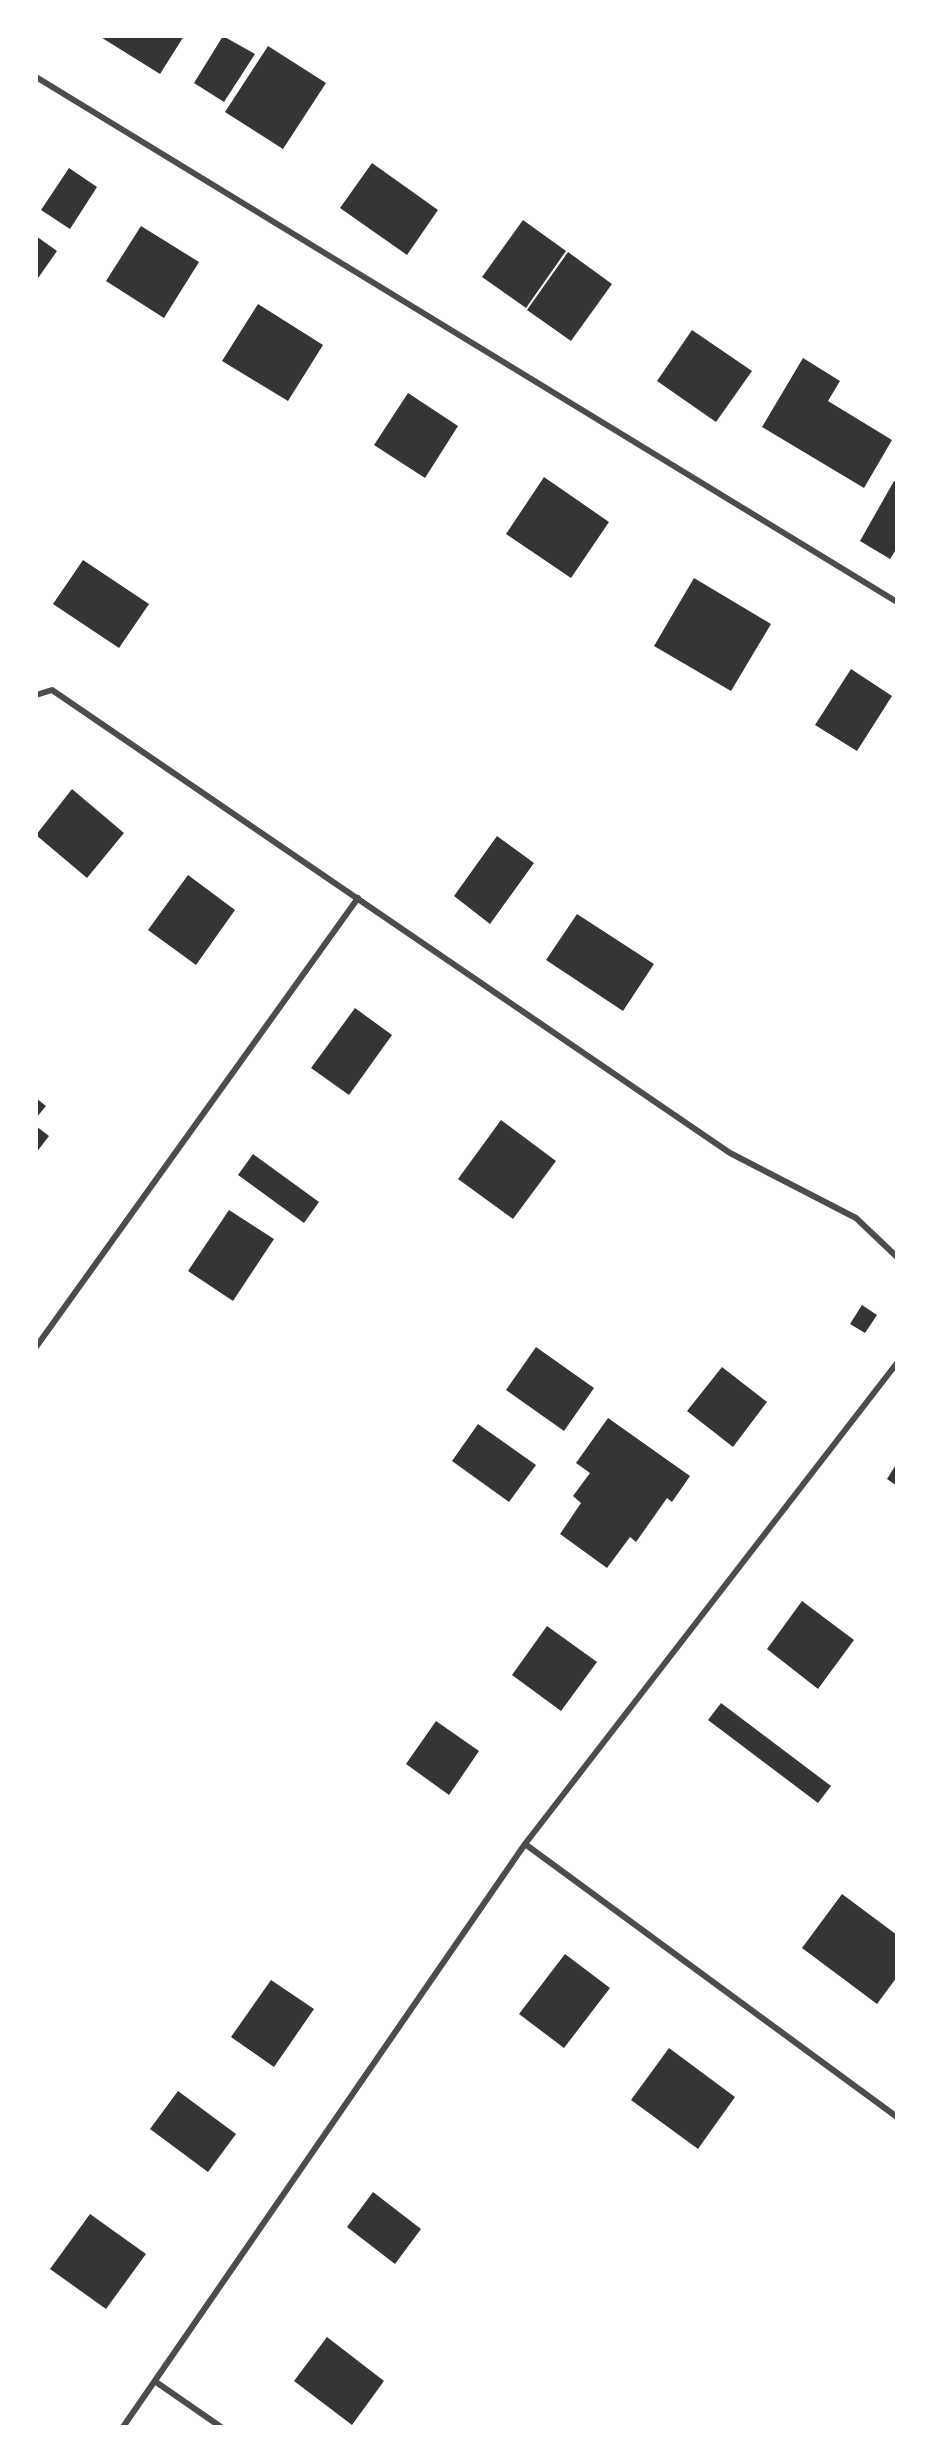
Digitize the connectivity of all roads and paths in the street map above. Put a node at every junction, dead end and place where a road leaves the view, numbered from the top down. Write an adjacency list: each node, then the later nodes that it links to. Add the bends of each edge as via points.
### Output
1 (36, 77): 2 (street)
2 (897, 602)
3 (36, 695): 4 (street, via 52,690)
4 (357, 898): 5 (street, via 730,1153 856,1218); 6 (street)
5 (897, 1257)
6 (36, 1347)
7 (897, 1363): 8 (street)
8 (525, 1844): 9 (street); 10 (street)
9 (897, 2117)
10 (156, 2382): 11 (street); 12 (street)
11 (123, 2427)
12 (221, 2427)

